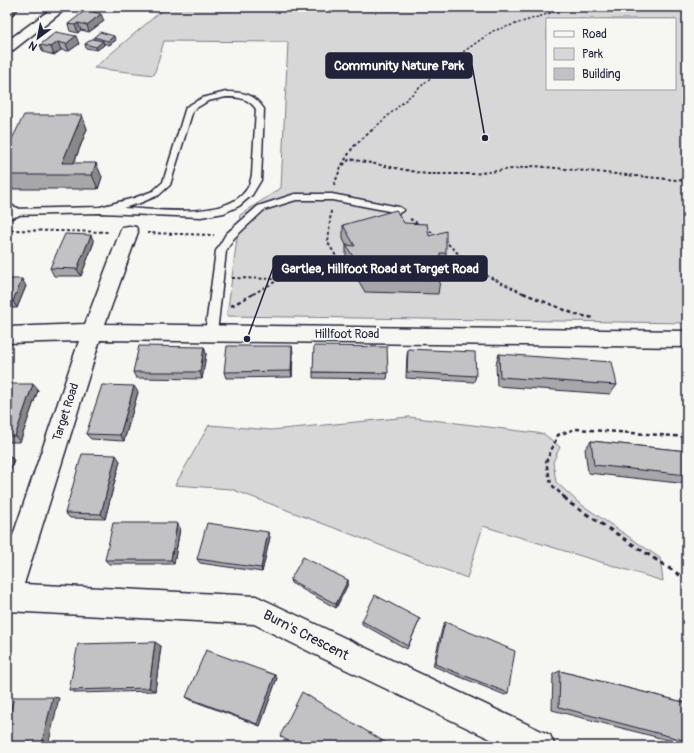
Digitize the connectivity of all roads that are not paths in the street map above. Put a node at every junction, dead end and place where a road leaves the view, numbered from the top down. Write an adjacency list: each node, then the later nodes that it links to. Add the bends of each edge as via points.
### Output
1 (62, 7): 2 (street)
2 (7, 48)
3 (100, 210): 3 (lane, via 137,201 156,193 167,184 189,109 195,103 208,97 222,95 236,95 258,103 260,109 256,180 249,193 236,204 221,211 201,214); 5 (lane)
4 (399, 210): 7 (lane, via 332,196 295,197 261,208 230,236 221,251)
5 (9, 212)
6 (129, 232): 8 (street, Target Road)
7 (212, 325): 8 (street, Hillfoot Road); 10 (street, Hillfoot Road)
8 (92, 332): 9 (street, Hillfoot Road); 11 (street, Target Road)
9 (7, 335)
10 (682, 343)
11 (7, 594)
12 (7, 597): 13 (street, Burn's Crescent, via 256,610 334,650)
13 (539, 746)

